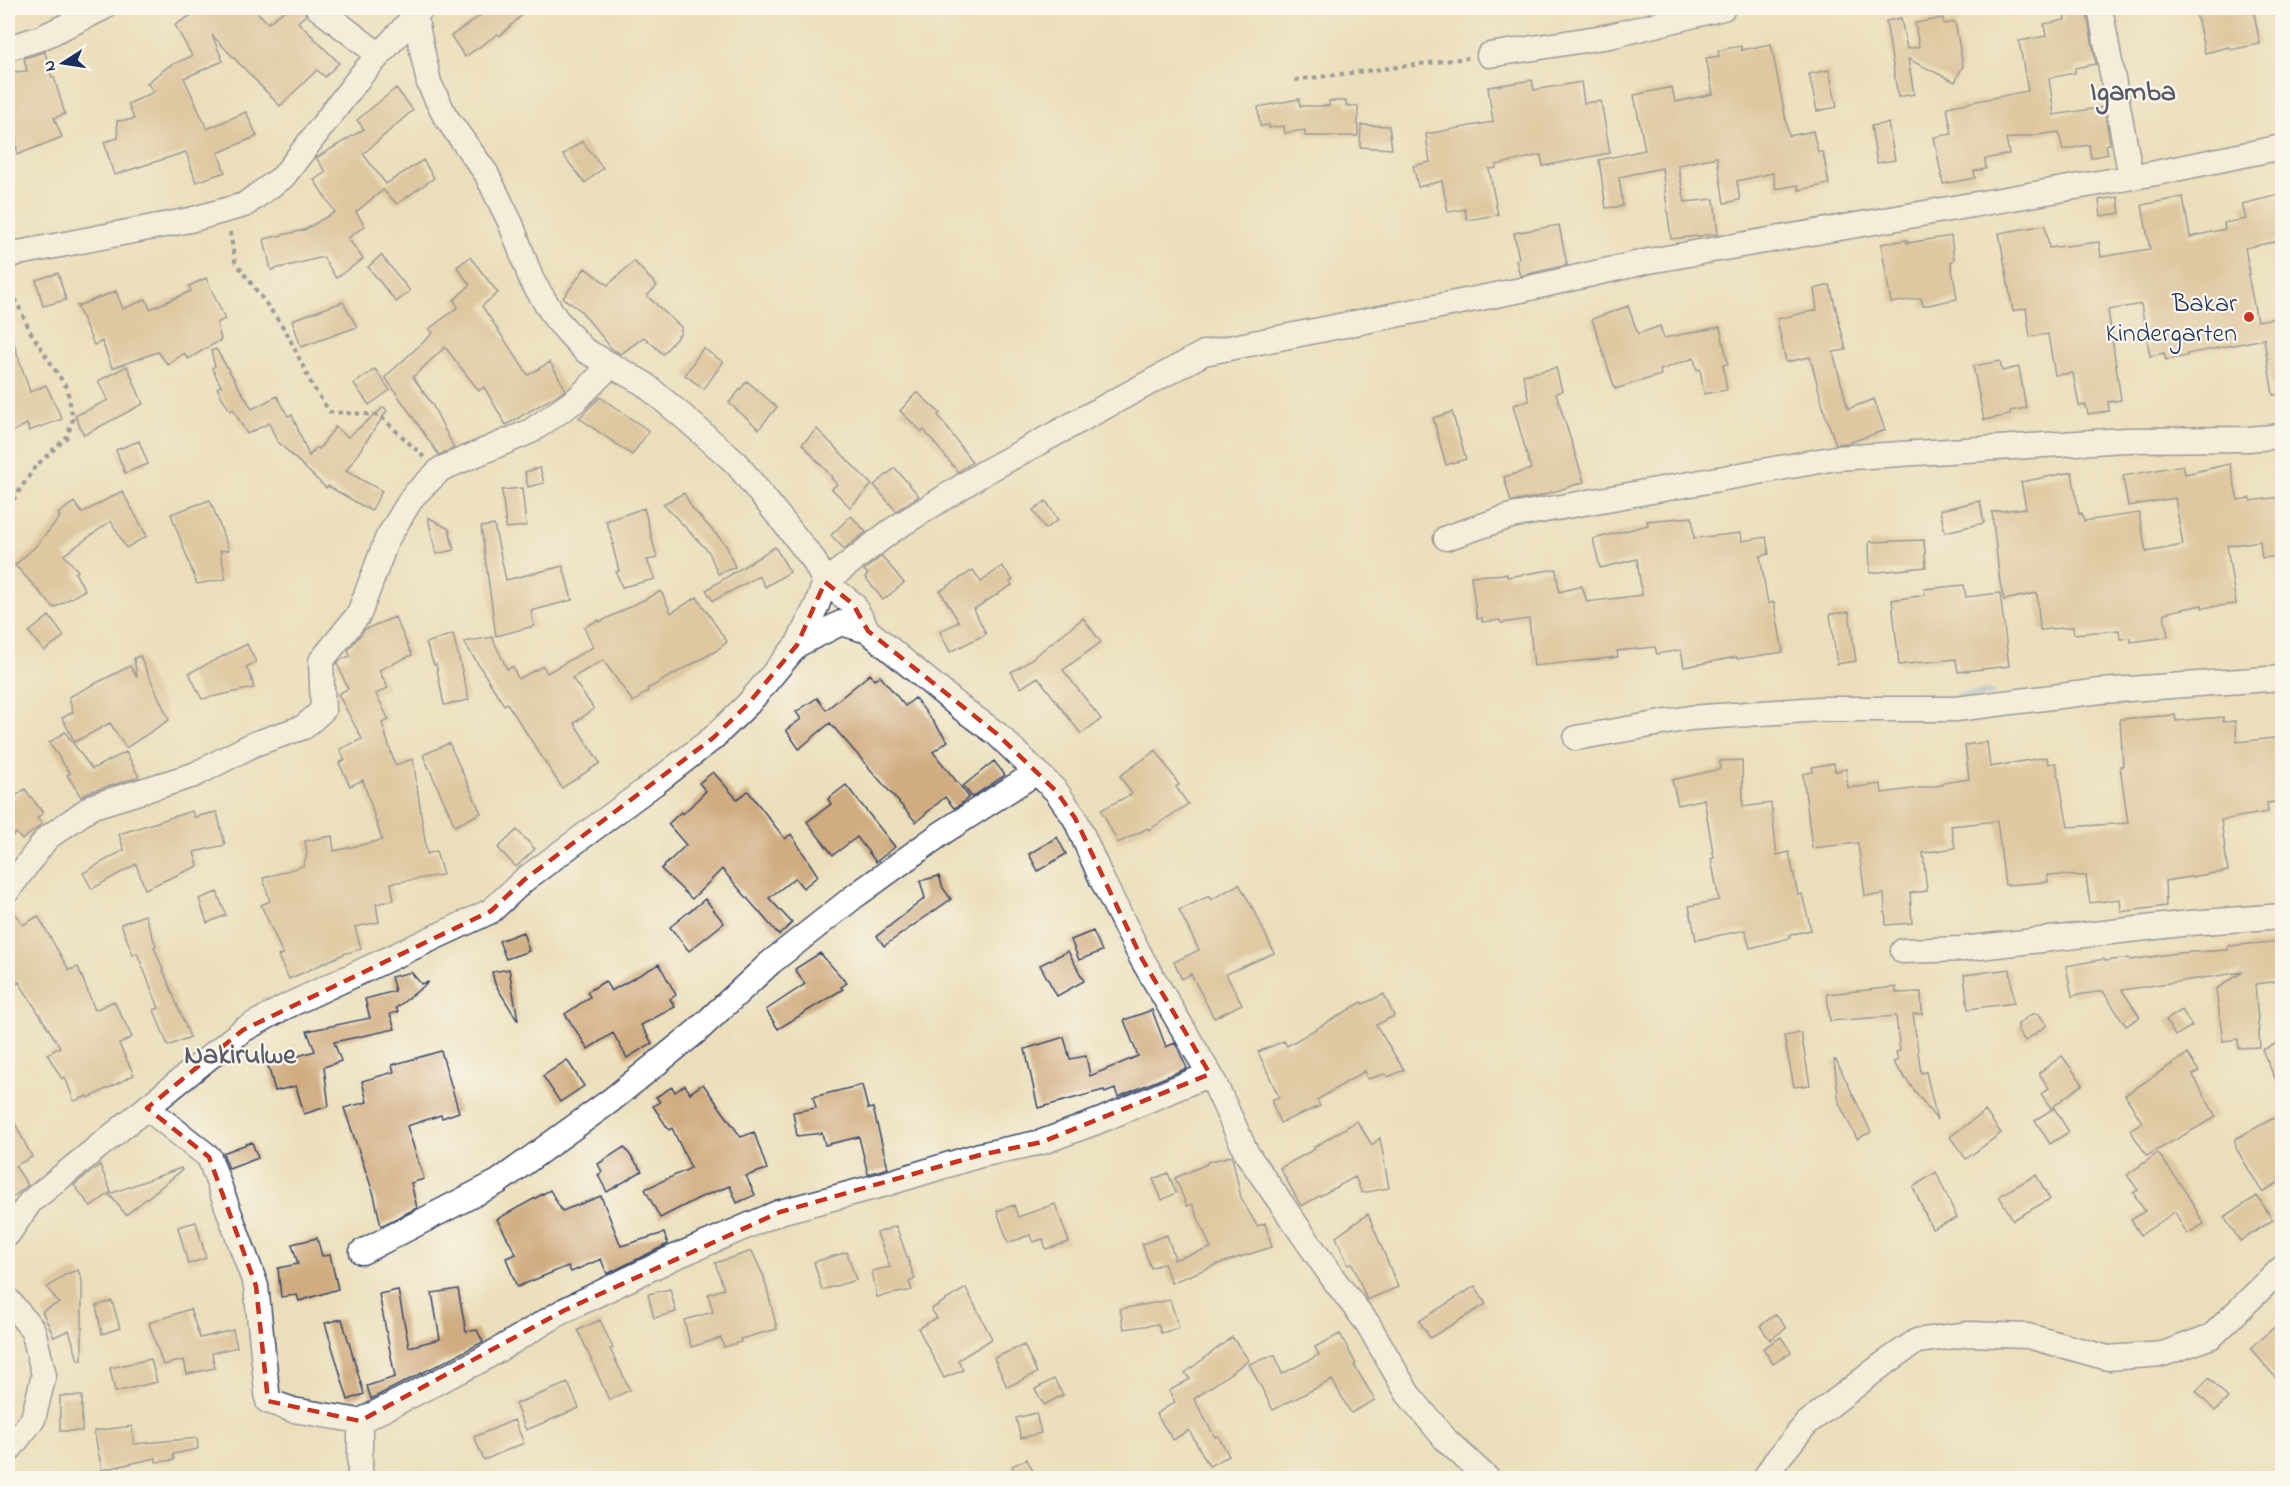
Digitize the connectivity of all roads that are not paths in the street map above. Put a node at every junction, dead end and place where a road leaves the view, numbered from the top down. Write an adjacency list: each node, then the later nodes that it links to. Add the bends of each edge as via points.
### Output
1 (103, 8): 6 (street, via 41,38)
2 (318, 8): 7 (street)
3 (1723, 8): 8 (street, via 1610,36)
4 (2100, 8): 10 (street)
5 (419, 12): 7 (street); 12 (street, via 429,83 446,116 486,173 511,224 532,281 556,319 584,350)
6 (8, 48)
7 (379, 55): 11 (street, via 283,177 244,205 190,220)
8 (1489, 55)
9 (2283, 147): 10 (street)
10 (2131, 177): 15 (street, via 1649,261 1204,353 985,472 891,531)
11 (8, 255)
12 (610, 365): 15 (street, via 643,383 736,463 813,559); 21 (street, via 576,400 531,431 441,469 413,496 387,539 359,614 321,661 323,710 304,728 254,744 194,775 93,806 47,838)
13 (2283, 436): 14 (street, via 2125,440 1836,458 1511,516)
14 (1446, 538)
15 (825, 582): 16 (street, via 853,604); 17 (street)
16 (868, 631): 17 (street, via 841,623); 20 (street, via 997,734)
17 (797, 645): 25 (street, via 748,704 713,738 524,880 491,911 243,1030)
18 (2283, 678): 19 (street, via 2101,691 1956,709 1819,709 1690,717)
19 (1576, 738)
20 (1037, 772): 24 (street, via 1075,818 1142,959); 27 (street, via 942,833 855,896 770,963 697,1031 610,1101 498,1182)
21 (8, 890)
22 (2283, 916): 23 (street, via 1962,949)
23 (1903, 951)
24 (1210, 1074): 30 (street, via 1042,1142 980,1155 780,1212 565,1310 483,1359); 33 (street, via 1247,1154 1368,1324 1408,1394 1448,1441)
25 (147, 1108): 26 (street, via 30,1202); 30 (street, via 209,1157 256,1286 268,1401 293,1410)
26 (8, 1234)
27 (362, 1252)
28 (2283, 1268): 34 (street, via 2212,1336 2163,1354 2108,1358 2028,1336 1969,1334 1917,1341 1806,1424)
29 (8, 1300): 31 (street, via 33,1330 44,1375 33,1419)
30 (360, 1421): 32 (street)
31 (8, 1451)
32 (360, 1479)
33 (1488, 1479)
34 (1765, 1479)

